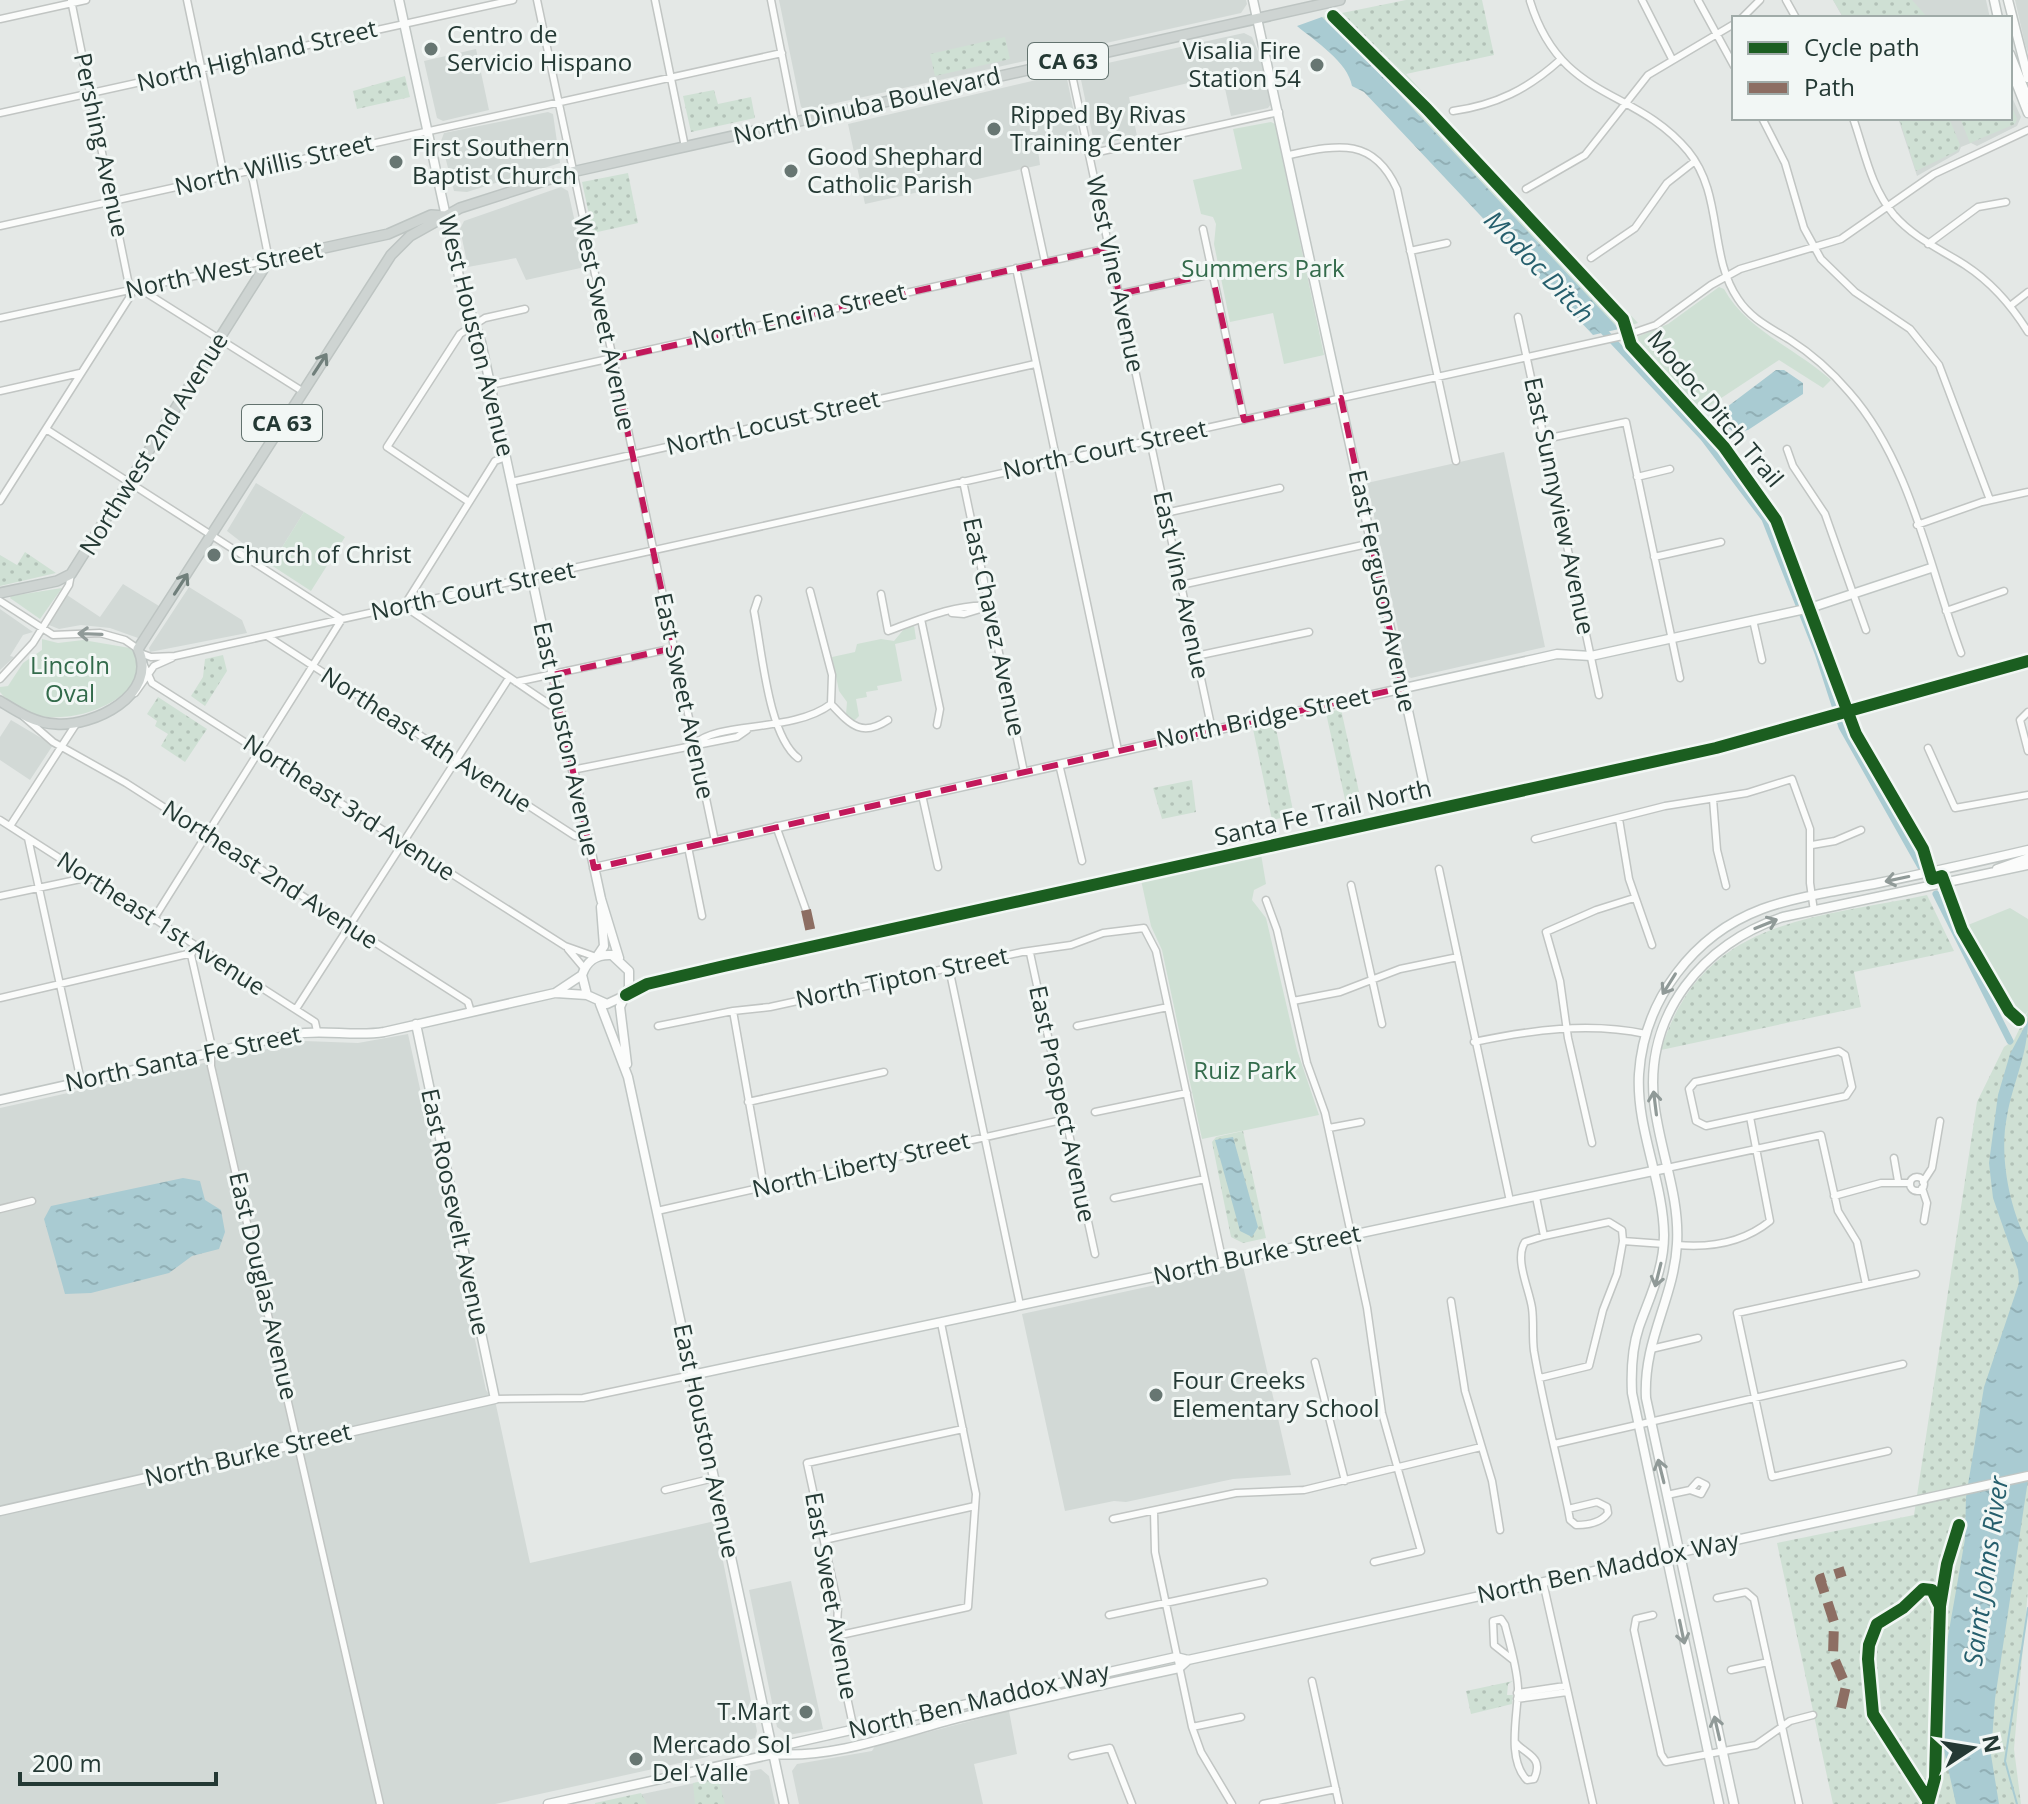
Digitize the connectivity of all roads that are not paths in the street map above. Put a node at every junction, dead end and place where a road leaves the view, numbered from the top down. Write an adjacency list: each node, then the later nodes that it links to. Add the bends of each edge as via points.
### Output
1 (86, 0): 15 (street)
2 (187, 0): 28 (street)
3 (399, 0): 19 (main road, West Houston Avenue)
4 (513, 0): 19 (street, North Highland Street)
5 (537, 0): 34 (street, West Sweet Avenue)
6 (655, 0): 30 (street)
7 (771, 0): 22 (street)
8 (1253, 0): 18 (main road, East Ferguson Avenue)
9 (1340, 0): 18 (main road, North Dinuba Boulevard / CA 63)
10 (1642, 0): 23 (street)
11 (1698, 0): 21 (street)
12 (1760, 0): 16 (street)
13 (2008, 0): 31 (main road)
14 (1530, 1): 25 (street, via 1541,33)
15 (71, 2): 17 (street); 32 (street, Pershing Avenue)
16 (1744, 16)
17 (0, 18)
18 (1257, 18): 26 (main road, North Dinuba Boulevard / CA 63); 37 (main road, East Ferguson Avenue)
19 (404, 24): 28 (street, North Highland Street); 44 (main road, West Houston Avenue)
20 (1732, 25): 21 (street)
21 (1717, 34): 23 (street); 27 (street)
22 (782, 53): 30 (street, North Willis Street); 42 (street)
23 (1672, 59): 35 (street, via 1648,75)
24 (2012, 59): 33 (main road)
25 (1560, 60): 35 (street); 36 (street, via 1501,100)
26 (1069, 61): 42 (main road, North Dinuba Boulevard / CA 63); 46 (street, West Vine Avenue)
27 (1732, 62)
28 (201, 69): 32 (street, North Highland Street); 52 (street)
29 (2012, 72): 39 (main road)
30 (671, 77): 34 (street, North Willis Street); 45 (street)
31 (2028, 78)
32 (90, 93): 38 (street, North Highland Street); 54 (street, Pershing Avenue)
33 (2028, 99)
34 (557, 102): 44 (street, North Willis Street); 51 (street, West Sweet Avenue)
35 (1624, 105): 48 (street, via 1668,132); 53 (street, via 1585,155)
36 (1453, 111)
37 (1279, 112): 46 (street); 47 (main road, East Ferguson Avenue)
38 (0, 113)
39 (2028, 113)
40 (1763, 120): 65 (street, via 1785,163)
41 (1854, 120): 56 (street, via 1871,176)
42 (795, 122): 45 (main road, North Dinuba Boulevard / CA 63)
43 (2028, 130): 56 (street, North Court Street, via 1934,174)
44 (428, 131): 50 (street, North Willis Street); 57 (main road, West Houston Avenue)
45 (685, 147): 51 (main road, North Dinuba Boulevard / CA 63)
46 (1089, 154): 64 (street, West Vine Avenue)
47 (1289, 155): 66 (street, via 1349,147 1377,159 1397,189); 92 (main road, East Ferguson Avenue)
48 (1695, 161): 67 (street, via 1667,183 1635,228); 72 (street, via 1710,194)
49 (1025, 170): 69 (street)
50 (251, 171): 52 (street, North Willis Street); 68 (street)
51 (572, 172): 57 (main road, North Dinuba Boulevard / CA 63, via 484,198); 85 (street, West Sweet Avenue)
52 (224, 176): 54 (street, North Willis Street)
53 (1526, 189)
54 (111, 201): 58 (street, North Willis Street); 74 (street, Pershing Avenue)
55 (2006, 202): 62 (street, via 1978,207)
56 (1888, 207): 62 (street); 65 (street, North Court Street)
57 (446, 216): 60 (main road, North West Street / CA 63, via 431,215); 63 (main road, CA 63); 81 (main road, West Houston Avenue)
58 (0, 226)
59 (1203, 229): 71 (street)
60 (388, 234): 63 (main road, via 397,238); 68 (main road, North West Street / CA 63)
61 (1447, 243): 66 (street)
62 (1928, 244): 77 (street, via 1966,266)
63 (397, 247): 91 (main road, CA 63, one-way to 63)
64 (1109, 248): 69 (street, North Encina Street); 76 (street, West Vine Avenue)
65 (1814, 249): 72 (street, North Court Street); 110 (street, via 1840,280 1895,316 1935,359)
66 (1410, 251): 88 (street)
67 (1591, 258)
68 (269, 260): 73 (street, North West Street); 83 (main road, Northwest 2nd Avenue)
69 (1045, 262): 70 (street, North Encina Street)
70 (1016, 268): 85 (street, North Encina Street); 86 (street)
71 (1212, 274): 76 (street); 93 (street)
72 (1727, 276): 84 (street, North Court Street, via 1656,325); 114 (street, via 1750,314 1818,361 1868,415 1890,454)
73 (147, 287): 74 (street, North West Street); 83 (street, via 148,294)
74 (130, 290): 80 (street, North West Street); 87 (street)
75 (2028, 292): 77 (street)
76 (1119, 294): 96 (street, West Vine Avenue)
77 (2010, 306): 82 (street)
78 (525, 309): 81 (street)
79 (1518, 317): 84 (street, East Sunnyview Avenue)
80 (0, 318)
81 (474, 323): 89 (main road, West Houston Avenue); 112 (street, via 460,334 387,447)
82 (2028, 332)
83 (220, 339): 91 (street); 106 (main road, Northwest 2nd Avenue)
84 (1527, 357): 88 (street, North Court Street); 95 (street, East Sunnyview Avenue)
85 (612, 359): 89 (street, North Encina Street); 98 (street, West Sweet Avenue)
86 (1035, 364): 98 (street, North Locust Street); 100 (street)
87 (80, 373): 90 (street); 94 (street)
88 (1438, 376): 92 (street, North Court Street); 101 (street)
89 (490, 385): 99 (main road, West Houston Avenue)
90 (0, 391)
91 (302, 391): 115 (main road, CA 63)
92 (1341, 398): 93 (street, North Court Street); 117 (main road, East Ferguson Avenue)
93 (1244, 420): 96 (street, North Court Street)
94 (46, 429): 106 (street); 108 (street)
95 (1545, 439): 103 (street, via 1626,422); 147 (street, East Sunnyview Avenue)
96 (1150, 441): 100 (street, North Court Street); 113 (street, East Vine Avenue)
97 (1787, 449): 128 (street, via 1825,514)
98 (632, 455): 105 (street, North Locust Street); 118 (street, West Sweet Avenue)
99 (506, 457): 105 (main road, West Houston Avenue); 112 (street, via 495,461)
100 (1057, 461): 104 (street, North Court Street); 172 (street)
101 (1456, 461)
102 (1670, 469): 103 (street)
103 (1637, 477): 119 (street)
104 (963, 481): 118 (street, North Court Street); 132 (street, East Chavez Avenue)
105 (511, 482): 122 (main road, West Houston Avenue)
106 (130, 483): 115 (street); 121 (main road, Northwest 2nd Avenue)
107 (1280, 488): 113 (street)
108 (4, 491): 111 (street)
109 (2028, 492): 110 (street)
110 (1990, 500): 114 (street)
111 (0, 501)
112 (469, 502): 131 (street)
113 (1165, 513): 123 (street, East Vine Avenue)
114 (1917, 525): 120 (street)
115 (213, 535): 134 (street); 144 (main road, CA 63, one-way to 115)
116 (1721, 542): 119 (street)
117 (1372, 543): 123 (street); 156 (main road, East Ferguson Avenue)
118 (654, 551): 122 (street, North Court Street); 142 (street, East Sweet Avenue)
119 (1654, 557): 141 (street)
120 (1931, 568): 128 (main road, North Bridge Street); 133 (street)
121 (71, 574): 126 (main road); 137 (street, Northwest 2nd Avenue)
122 (531, 579): 131 (street, North Court Street); 151 (main road, East Houston Avenue)
123 (1181, 585): 146 (street, East Vine Avenue)
124 (810, 591): 160 (street, via 832,675)
125 (2004, 591): 133 (street)
126 (0, 593)
127 (881, 594): 135 (street, via 888,631)
128 (1854, 594): 136 (main road, North Bridge Street); 138 (street)
129 (758, 599): 166 (street, via 754,611)
130 (0, 601): 137 (street)
131 (404, 606): 134 (street, North Court Street); 154 (street)
132 (990, 606): 135 (street); 179 (street, East Chavez Avenue)
133 (1946, 611): 143 (street)
134 (342, 619): 140 (street, North Court Street); 149 (street)
135 (921, 619): 167 (street, via 940,709)
136 (1753, 620): 141 (main road, North Bridge Street); 148 (street)
137 (40, 629): 144 (street, one-way to 137, via 125,640 100,633 59,636); 153 (street)
138 (1866, 630)
139 (1309, 632): 146 (street)
140 (267, 636): 145 (street, North Court Street); 149 (street, Northeast 4th Avenue)
141 (1672, 639): 147 (main road, North Bridge Street); 152 (street)
142 (674, 648): 151 (street); 170 (street, East Sweet Avenue)
143 (1961, 653)
144 (140, 655): 145 (street, North Court Street); 150 (street); 158 (main road, CA 63, via 138,680)
145 (175, 656): 150 (street)
146 (1196, 656): 168 (street, East Vine Avenue)
147 (1591, 656): 156 (main road, North Bridge Street, via 1557,654); 157 (street, East Sunnyview Avenue)
148 (1762, 660)
149 (311, 667): 173 (street); 175 (street, Northeast 4th Avenue)
150 (149, 674): 155 (street)
151 (552, 675): 154 (street); 161 (main road, East Houston Avenue)
152 (1680, 678)
153 (0, 679)
154 (512, 680): 161 (street); 175 (street)
155 (148, 684): 158 (street); 173 (street, Northeast 3rd Avenue)
156 (1402, 688): 168 (main road, North Bridge Street); 180 (main road, East Ferguson Avenue)
157 (1599, 695)
158 (124, 700): 165 (main road, via 97,718)
159 (0, 701): 163 (main road)
160 (831, 704): 164 (street, via 864,730); 166 (street, via 808,718)
161 (559, 711): 178 (main road, East Houston Avenue)
162 (2025, 714): 174 (street)
163 (21, 715): 165 (main road); 169 (street, Northeast 2nd Avenue)
164 (888, 720)
165 (76, 724): 169 (street)
166 (776, 724): 170 (street, via 701,738); 176 (street)
167 (937, 725)
168 (1212, 730): 172 (main road, North Bridge Street)
169 (62, 744): 186 (street); 189 (street, Northeast 2nd Avenue)
170 (695, 744): 178 (street); 193 (street, East Sweet Avenue)
171 (1928, 748): 182 (street, via 1955,808)
172 (1118, 750): 177 (main road, North Bridge Street)
173 (262, 751): 189 (street); 194 (street, Northeast 3rd Avenue)
174 (2028, 751)
175 (455, 758): 190 (street, Northeast 4th Avenue, via 575,836); 194 (street)
176 (798, 758)
177 (1059, 764): 179 (main road, North Bridge Street); 199 (street)
178 (572, 770): 190 (main road, East Houston Avenue)
179 (1024, 772): 181 (main road, North Bridge Street)
180 (1424, 784)
181 (922, 795): 187 (main road, North Bridge Street); 201 (street)
182 (2028, 795)
183 (1713, 799): 184 (street); 195 (street, via 1792,779); 207 (street)
184 (1619, 819): 192 (street); 211 (street)
185 (0, 820): 186 (street, Northeast 1st Avenue)
186 (10, 826): 191 (street, Northeast 1st Avenue)
187 (776, 826): 193 (main road, North Bridge Street); 214 (street)
188 (1861, 830): 195 (street)
189 (206, 834): 217 (street); 218 (street, Northeast 2nd Avenue)
190 (587, 837): 202 (main road, East Houston Avenue)
191 (28, 838): 205 (street, Northeast 1st Avenue); 208 (street)
192 (1535, 839)
193 (715, 841): 196 (main road, North Bridge Street)
194 (401, 842): 218 (street); 221 (street, Northeast 3rd Avenue)
195 (1812, 845): 210 (street)
196 (688, 847): 202 (main road, North Bridge Street); 216 (street)
197 (2028, 850): 210 (main road, one-way to 210)
198 (2028, 858): 204 (main road)
199 (1082, 861)
200 (2028, 865): 204 (main road)
201 (938, 867)
202 (594, 868): 212 (main road, East Houston Avenue)
203 (1439, 869): 225 (street)
204 (1994, 872): 215 (main road)
205 (90, 877): 208 (street); 217 (street, Northeast 1st Avenue)
206 (1351, 885): 229 (street)
207 (1726, 886)
208 (38, 888): 209 (street); 230 (street)
209 (0, 896)
210 (1811, 897): 215 (street); 247 (main road, one-way to 247, via 1750,914 1708,940 1674,974)
211 (1634, 898): 219 (street); 245 (street, via 1546,932)
212 (601, 899): 224 (main road, East Houston Avenue, via 604,946); 226 (main road, East Houston Avenue)
213 (1266, 900): 235 (street)
214 (806, 910)
215 (1814, 911): 266 (main road, one-way to 215, via 1653,1082 1660,1038 1688,980 1723,946 1772,921)
216 (702, 916)
217 (153, 920): 220 (street, Northeast 1st Avenue)
218 (348, 925): 238 (street); 240 (street, Northeast 2nd Avenue, via 468,1002)
219 (1652, 945)
220 (195, 946): 223 (street); 238 (street, Northeast 1st Avenue)
221 (565, 946): 224 (street, Northeast 3rd Avenue); 228 (street, Northeast 3rd Avenue)
222 (1030, 953): 227 (street, North Tipton Street); 237 (street, North Tipton Street, via 1144,928 1154,942); 258 (street, East Prospect Avenue)
223 (191, 955): 230 (street); 249 (street, East Douglas Avenue)
224 (596, 957): 226 (main road); 228 (main road)
225 (1458, 957): 229 (street, via 1400,969); 248 (street)
226 (619, 958): 233 (main road, via 631,979)
227 (949, 968): 239 (street, North Tipton Street); 262 (street)
228 (583, 972): 231 (main road, North Santa Fe Street); 232 (main road)
229 (1372, 981): 235 (street); 242 (street)
230 (60, 984): 234 (street); 252 (street)
231 (555, 993): 232 (main road, North Santa Fe Street); 240 (main road, North Santa Fe Street)
232 (587, 995): 236 (main road)
233 (624, 996): 236 (main road); 251 (main road, East Houston Avenue, via 620,1012)
234 (0, 998)
235 (1293, 1001): 261 (street)
236 (600, 1004): 251 (main road, East Houston Avenue)
237 (1168, 1007): 244 (street); 253 (street)
238 (296, 1009): 246 (street, Northeast 1st Avenue, via 315,1022)
239 (733, 1011): 243 (street, North Tipton Street); 255 (street)
240 (471, 1012): 241 (main road, North Santa Fe Street)
241 (416, 1024): 246 (main road, North Santa Fe Street, via 367,1034); 299 (main road, East Roosevelt Avenue)
242 (1382, 1024)
243 (658, 1026)
244 (1077, 1026)
245 (1566, 1028): 247 (street); 248 (street); 263 (street)
246 (317, 1031): 249 (main road, North Santa Fe Street)
247 (1646, 1034): 267 (main road, via 1639,1077)
248 (1474, 1042): 276 (street)
249 (211, 1052): 252 (main road, North Santa Fe Street); 303 (street, East Douglas Avenue)
250 (884, 1072): 255 (street)
251 (628, 1077): 278 (main road, East Houston Avenue)
252 (81, 1081): 254 (main road, North Santa Fe Street)
253 (1187, 1093): 256 (street); 268 (street)
254 (0, 1100)
255 (748, 1102): 271 (street)
256 (1095, 1112)
257 (1750, 1117): 257 (street, via 1850,1092 1843,1052 1692,1084 1689,1089 1699,1124); 264 (street)
258 (1066, 1119): 262 (street, North Liberty Street); 285 (street, East Prospect Avenue)
259 (1940, 1121): 270 (street, via 1932,1168)
260 (1361, 1122): 261 (street)
261 (1329, 1128): 280 (street)
262 (984, 1137): 271 (street, North Liberty Street); 290 (street)
263 (1592, 1143)
264 (1757, 1149): 266 (street, North Burke Street); 272 (street, North Burke Street, via 1821,1135); 284 (street, via 1770,1221 1729,1242)
265 (1894, 1158): 269 (street)
266 (1667, 1168): 267 (main road, North Burke Street); 284 (main road)
267 (1654, 1171): 273 (main road, North Burke Street); 283 (main road)
268 (1205, 1179): 274 (street); 286 (street)
269 (1898, 1181): 270 (street, via 1910,1183 1915,1177); 272 (street)
270 (1923, 1185): 279 (street)
271 (764, 1187): 278 (street, North Liberty Street)
272 (1834, 1196): 288 (street, via 1857,1242)
273 (1536, 1197): 276 (main road, North Burke Street); 281 (street)
274 (1114, 1198)
275 (32, 1201): 277 (street)
276 (1510, 1201): 280 (main road, North Burke Street)
277 (0, 1209)
278 (657, 1211): 296 (main road, East Houston Avenue)
279 (1924, 1221)
280 (1351, 1235): 286 (main road, North Burke Street); 307 (street, via 1382,1413)
281 (1544, 1236): 282 (street, via 1609,1222 1622,1230); 297 (street, via 1525,1242 1520,1253)
282 (1623, 1241): 283 (street); 297 (street, via 1590,1363)
283 (1664, 1244): 301 (main road, one-way to 301, via 1655,1289 1636,1339)
284 (1677, 1245): 293 (main road, via 1672,1279)
285 (1095, 1254)
286 (1223, 1263): 290 (main road, North Burke Street)
287 (1916, 1274): 288 (street)
288 (1866, 1285): 298 (street, via 1737,1313)
289 (1451, 1301): 305 (street, via 1465,1391)
290 (1020, 1305): 291 (main road, North Burke Street)
291 (941, 1323): 296 (main road, North Burke Street); 302 (street)
292 (1698, 1338): 293 (street)
293 (1648, 1349): 300 (main road)
294 (1315, 1362): 310 (street)
295 (1903, 1364): 298 (street)
296 (692, 1375): 299 (street, via 592,1397); 309 (main road, East Houston Avenue)
297 (1540, 1378): 304 (street)
298 (1755, 1397): 300 (street); 306 (street, via 1772,1477)
299 (495, 1399): 303 (main road, North Burke Street)
300 (1649, 1419): 301 (street); 313 (main road, one-way to 300)
301 (1636, 1424): 304 (street); 322 (main road)
302 (963, 1429): 314 (street); 320 (street, East Sweet Avenue, via 807,1463)
303 (300, 1443): 315 (main road, North Burke Street); 351 (street, East Douglas Avenue)
304 (1554, 1444): 316 (street)
305 (1481, 1447): 307 (street); 319 (street)
306 (1888, 1451)
307 (1397, 1466): 310 (street); 323 (street, via 1421,1551)
308 (2028, 1476): 321 (main road, North Ben Maddox Way)
309 (714, 1478): 311 (street); 347 (main road, East Houston Avenue)
310 (1345, 1481): 317 (street, via 1304,1490 1236,1493)
311 (665, 1490)
312 (1690, 1490): 313 (street)
313 (1667, 1495): 321 (main road)
314 (975, 1506): 320 (street); 330 (street, via 968,1607)
315 (1, 1508)
316 (1568, 1509): 316 (street, via 1576,1525 1604,1519 1608,1513 1597,1502)
317 (1154, 1511): 318 (street); 327 (street)
318 (1113, 1519)
319 (1500, 1530)
320 (824, 1540): 330 (street, East Sweet Avenue, via 838,1606)
321 (1680, 1553): 322 (main road, North Ben Maddox Way); 346 (main road, one-way to 321)
322 (1667, 1555): 325 (main road, North Ben Maddox Way); 348 (main road, one-way to 348)
323 (1374, 1562)
324 (1264, 1582): 327 (street)
325 (1543, 1582): 332 (main road, North Ben Maddox Way); 338 (street)
326 (1717, 1598): 334 (street, via 1750,1593)
327 (1165, 1603): 328 (street); 331 (street)
328 (1109, 1615)
329 (1653, 1615): 348 (street, via 1636,1619 1634,1630 1661,1757 1666,1762)
330 (836, 1636): 344 (street, East Sweet Avenue)
331 (1176, 1657): 332 (main road, North Ben Maddox Way); 335 (street); 344 (main road, North Ben Maddox Way)
332 (1188, 1660): 335 (main road, North Ben Maddox Way)
333 (1513, 1660): 333 (street, via 1505,1625 1497,1619 1491,1628 1494,1645); 339 (street)
334 (1768, 1662): 336 (street); 343 (street)
335 (1179, 1668): 342 (street); 347 (main road, North Ben Maddox Way, via 859,1743 793,1756)
336 (1731, 1670)
337 (1312, 1681): 350 (street)
338 (1566, 1689): 339 (street); 358 (street)
339 (1517, 1696): 345 (street)
340 (1813, 1715): 343 (street)
341 (1241, 1717): 342 (street)
342 (1192, 1727): 355 (street)
343 (1782, 1727): 346 (street, via 1756,1745); 361 (street)
344 (854, 1730): 347 (main road, North Ben Maddox Way, via 789,1744)
345 (1515, 1742): 345 (street, via 1533,1755 1534,1779 1524,1779)
346 (1723, 1753): 348 (street); 360 (main road)
347 (773, 1754): 352 (main road, North Ben Maddox Way); 353 (main road, East Houston Avenue)
348 (1709, 1754): 359 (main road)
349 (1072, 1756): 354 (street, via 1110,1748)
350 (1336, 1789): 356 (street); 357 (street)
351 (380, 1804)
352 (548, 1804)
353 (784, 1804)
354 (1132, 1804)
355 (1232, 1804)
356 (1263, 1804)
357 (1339, 1804)
358 (1593, 1804)
359 (1719, 1804)
360 (1734, 1804)
361 (1799, 1804)

